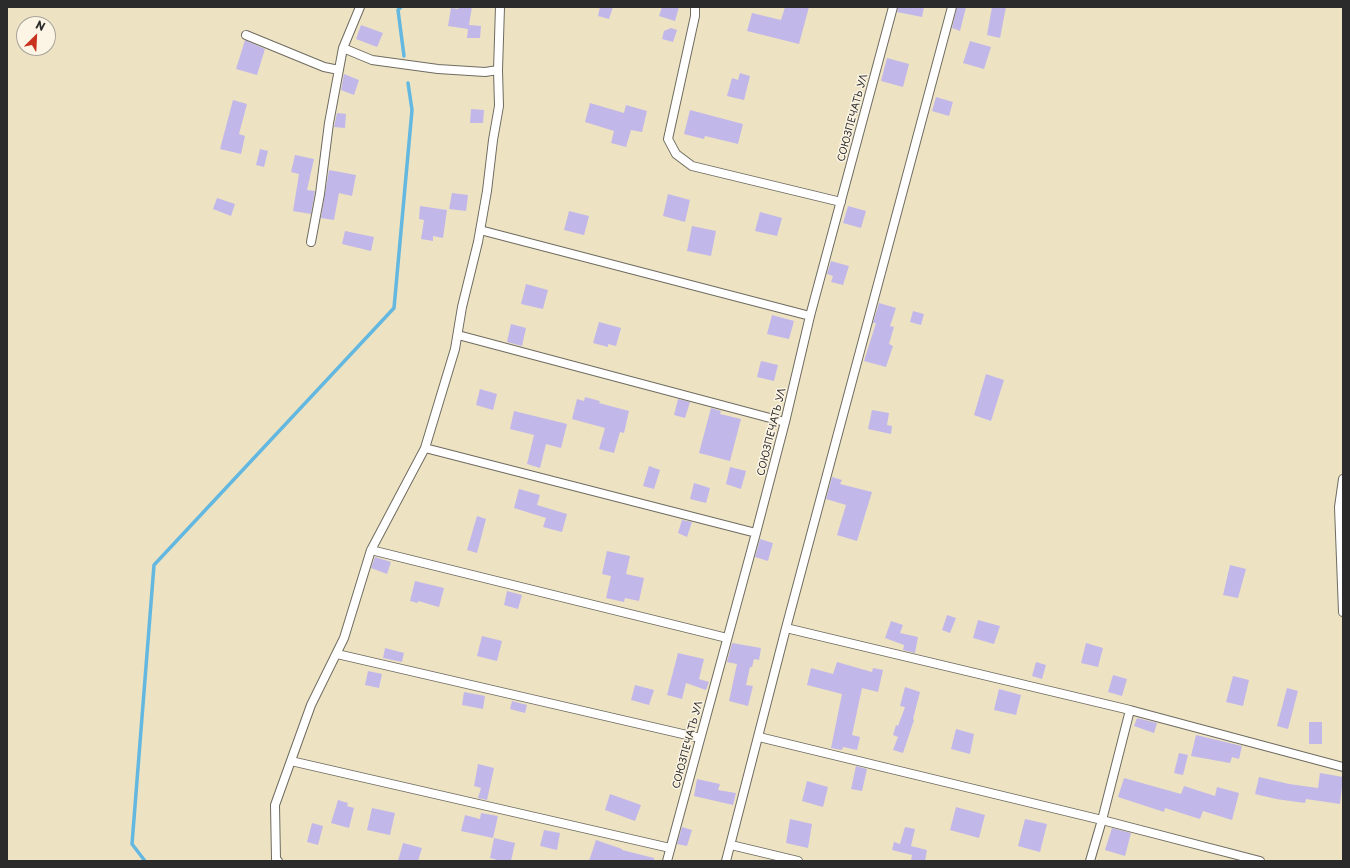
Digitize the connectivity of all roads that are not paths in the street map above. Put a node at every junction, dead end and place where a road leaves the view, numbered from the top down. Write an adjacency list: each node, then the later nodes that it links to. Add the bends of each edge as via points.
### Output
1 (360, 7): 7 (street)
2 (500, 7): 9 (street)
3 (695, 7): 10 (street, via 668,139 676,154 692,166)
4 (893, 7): 10 (street, СОЮЗПЕЧАТЬ УЛ)
5 (952, 7): 21 (street)
6 (246, 35): 8 (street, via 324,67)
7 (343, 48): 8 (street); 9 (street, via 372,60 485,72)
8 (339, 70): 12 (street)
9 (498, 70): 11 (street, via 499,106)
10 (841, 202): 13 (street, СОЮЗПЕЧАТЬ УЛ)
11 (480, 230): 13 (street); 14 (street)
12 (311, 242)
13 (810, 316): 15 (street, СОЮЗПЕЧАТЬ УЛ)
14 (458, 335): 15 (street); 16 (street, via 456,349)
15 (785, 422): 18 (street, СОЮЗПЕЧАТЬ УЛ)
16 (425, 448): 18 (street); 19 (street)
17 (1343, 479): 20 (street, via 1339,507)
18 (756, 533): 22 (street, СОЮЗПЕЧАТЬ УЛ)
19 (371, 550): 22 (street); 23 (street, via 344,638)
20 (1343, 612)
21 (786, 628): 24 (street); 25 (street)
22 (728, 638): 26 (street, СОЮЗПЕЧАТЬ УЛ)
23 (336, 654): 26 (street); 27 (street, via 311,705)
24 (1130, 710): 28 (street); 29 (street)
25 (759, 737): 29 (street); 30 (street)
26 (700, 738): 31 (street, СОЮЗПЕЧАТЬ УЛ)
27 (291, 761): 31 (street); 32 (street, via 275,805)
28 (1343, 767)
29 (1102, 820): 36 (street); 37 (street)
30 (731, 845): 34 (street); 35 (street)
31 (670, 848): 33 (street, СОЮЗПЕЧАТЬ УЛ)
32 (278, 861)
33 (667, 861)
34 (726, 861)
35 (798, 861)
36 (1090, 861)
37 (1260, 861)

